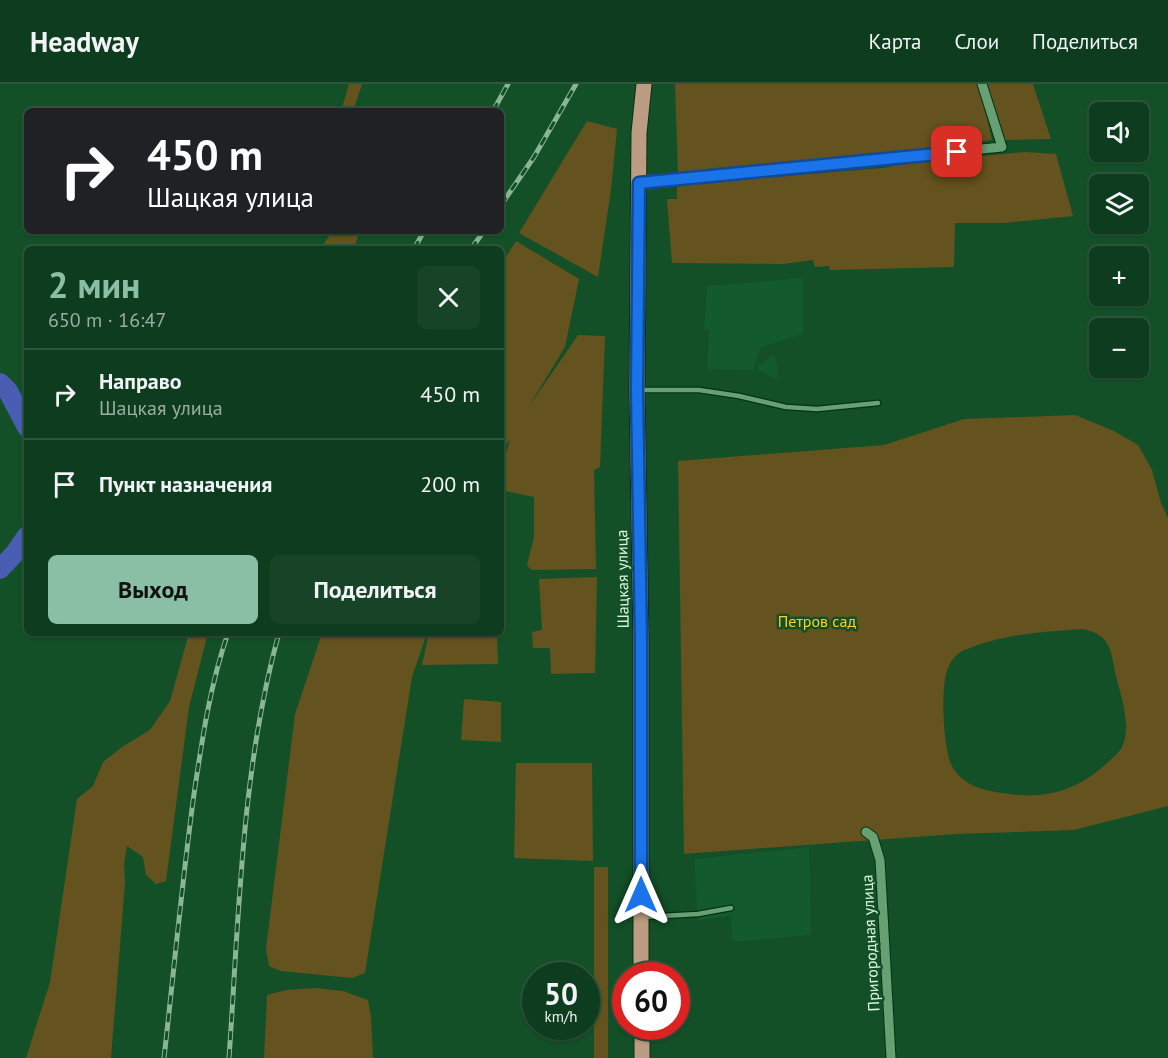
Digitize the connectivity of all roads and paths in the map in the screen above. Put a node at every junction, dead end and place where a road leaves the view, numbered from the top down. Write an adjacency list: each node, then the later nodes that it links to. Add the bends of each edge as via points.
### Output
1 (644, 84): 3 (main road, Шацкая улица)
2 (982, 84): 3 (street, via 1002,147)
3 (639, 183): 4 (main road, Шацкая улица)
4 (637, 390): 5 (lane, via 699,390 817,409); 8 (main road, Шацкая улица)
5 (878, 403)
6 (866, 832): 12 (street, Пригородная улица, via 879,851)
7 (731, 908): 8 (lane)
8 (641, 917): 9 (main road, Шацкая улица)
9 (641, 962)
10 (642, 1040): 11 (main road)
11 (642, 1058)
12 (891, 1058)

